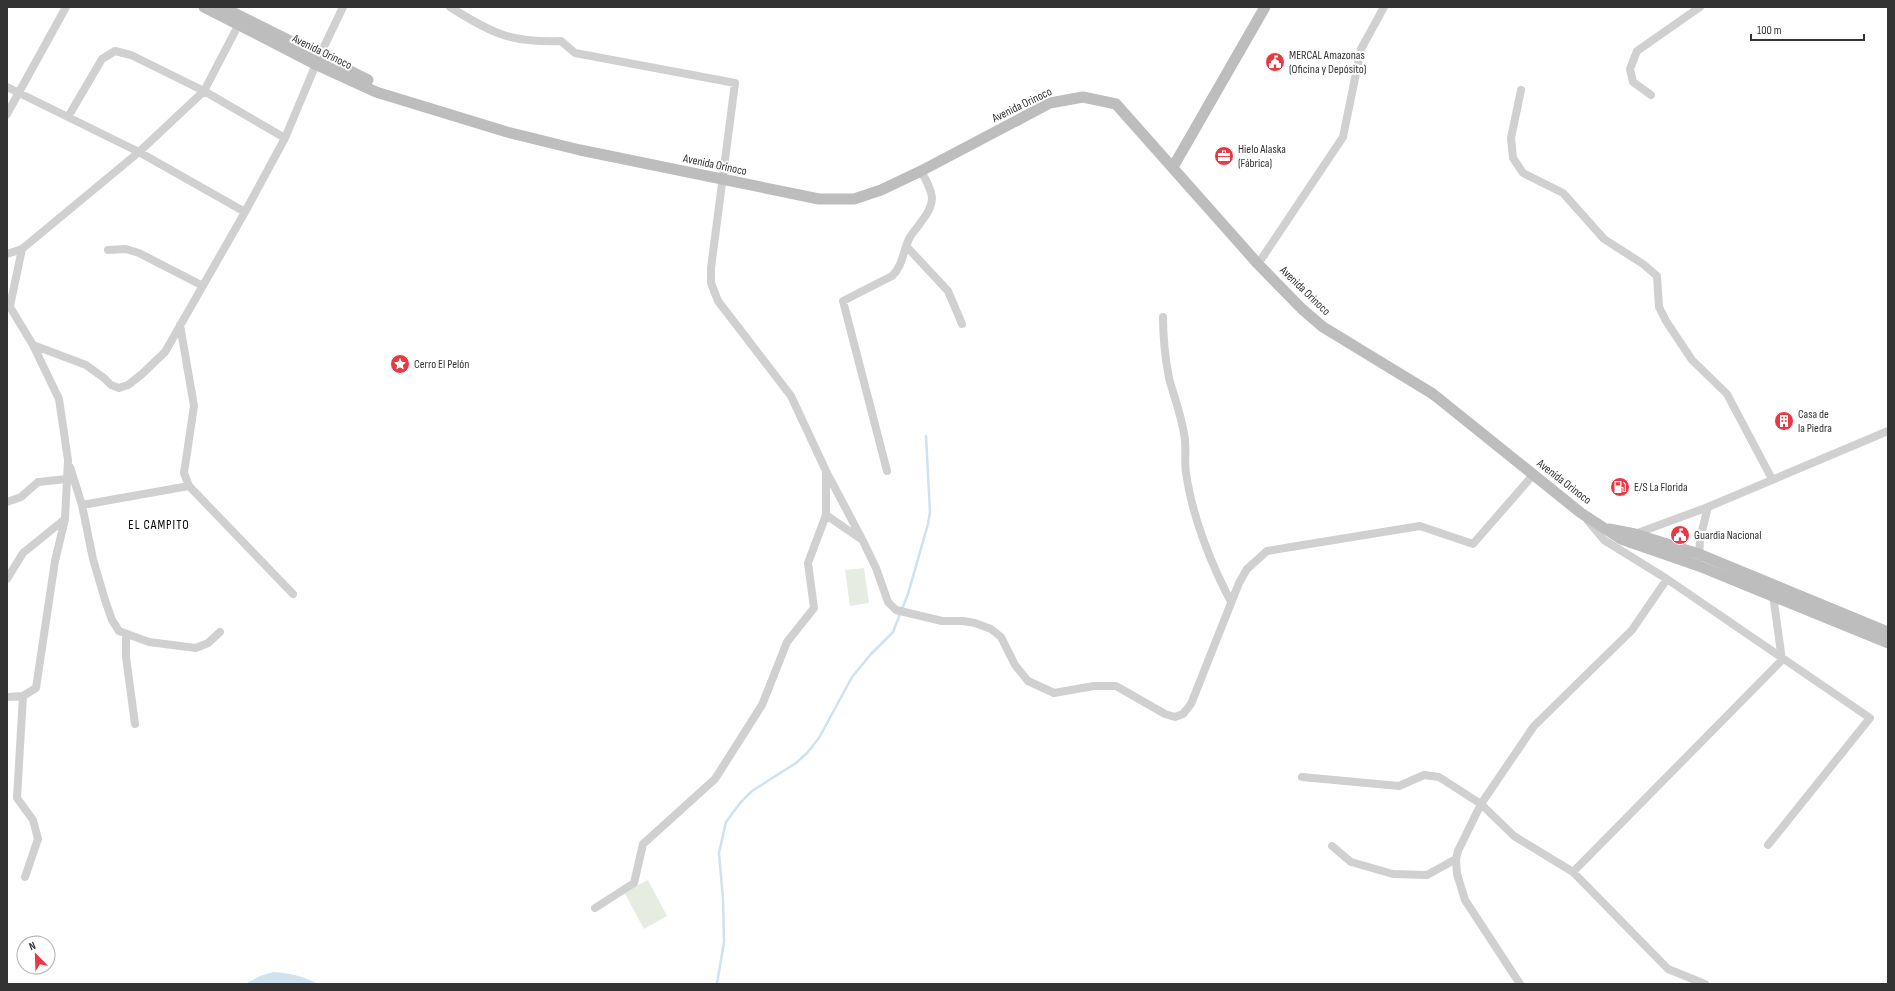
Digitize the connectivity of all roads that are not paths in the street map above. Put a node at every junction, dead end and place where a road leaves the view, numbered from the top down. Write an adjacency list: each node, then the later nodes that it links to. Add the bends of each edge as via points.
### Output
1 (66, 7): 14 (street)
2 (204, 7): 9 (main road, Avenida Orinoco)
3 (222, 7): 9 (main road, Avenida Orinoco)
4 (343, 7): 10 (street)
5 (450, 7): 22 (street, via 481,26 515,39 536,42 561,41 575,53 736,83)
6 (1265, 7): 20 (main road)
7 (1384, 7): 28 (street, via 1361,49 1343,137)
8 (1700, 7): 15 (street, via 1637,51 1630,69 1633,82)
9 (240, 21): 10 (main road, Avenida Orinoco); 13 (street)
10 (318, 61): 18 (street); 22 (main road, Avenida Orinoco, via 376,92 507,132)
11 (7, 86): 14 (street)
12 (1521, 90): 41 (street, via 1511,138 1513,158 1523,173 1563,193 1604,239 1657,276 1659,308 1666,321 1692,360 1727,394)
13 (204, 91): 17 (street, via 131,55 115,51 102,59); 18 (street); 19 (street)
14 (19, 93): 16 (street); 17 (street)
15 (1651, 94)
16 (7, 114)
17 (68, 117): 19 (street)
18 (285, 138): 23 (street)
19 (139, 152): 23 (street); 25 (street)
20 (1173, 167): 21 (main road, Avenida Orinoco, via 1116,104 1083,97 1050,103); 28 (main road, Avenida Orinoco)
21 (921, 171): 22 (main road, Avenida Orinoco, via 881,190 854,199 839,200 819,199); 24 (street, via 930,187 932,200 930,210 910,236)
22 (722, 180): 37 (street, via 711,283 718,301 791,396)
23 (245, 212): 29 (street)
24 (906, 247): 32 (street, via 948,292); 38 (street, via 898,271 843,301)
25 (22, 249): 27 (street); 30 (street)
26 (108, 250): 29 (street, via 126,249 138,253)
27 (7, 254)
28 (1258, 264): 39 (main road, Avenida Orinoco, via 1323,327 1433,394)
29 (203, 286): 33 (street)
30 (9, 304): 34 (street)
31 (1163, 317): 59 (street, via 1163,341 1169,379 1185,436 1185,472 1192,506 1218,578)
32 (962, 324)
33 (180, 325): 34 (street, via 165,352 128,385 119,388 86,365); 42 (street, via 194,406 184,473)
34 (33, 345): 36 (street, via 59,399)
35 (1888, 431): 41 (street)
36 (68, 460): 40 (street); 44 (street)
37 (826, 471): 47 (street); 52 (street)
38 (887, 471)
39 (1533, 475): 46 (main road, Avenida Orinoco); 59 (street, via 1473,544 1420,526 1267,551 1247,569)
40 (67, 479): 43 (street, via 38,482 21,496); 48 (street)
41 (1772, 480): 45 (street)
42 (189, 486): 44 (street); 57 (street)
43 (7, 502)
44 (82, 505): 62 (street, via 93,559 112,620 119,631)
45 (1708, 507): 50 (street); 53 (street)
46 (1580, 513): 49 (main road, Avenida Orinoco); 56 (street, via 1604,540)
47 (826, 515): 52 (street); 75 (street, via 808,563 814,608 787,642 762,705 715,779 643,844 634,883)
48 (65, 520): 55 (street, via 23,553); 65 (street, via 55,562 36,688)
49 (1604, 528): 50 (main road, Avenida Orinoco); 51 (main road, Avenida Orinoco)
50 (1635, 534): 51 (street); 53 (main road, Avenida Orinoco)
51 (1621, 539): 54 (main road, Avenida Orinoco)
52 (863, 541): 59 (street, via 888,602 896,610 942,622 963,620 990,628 1001,637 1015,665 1028,681 1054,693 1094,686 1116,686 1175,717 1183,714 1191,704)
53 (1699, 554): 54 (street); 61 (main road, Avenida Orinoco)
54 (1699, 566): 58 (main road, Avenida Orinoco)
55 (7, 579)
56 (1667, 579): 64 (street); 69 (street, via 1632,630 1534,726)
57 (293, 594)
58 (1773, 595): 63 (main road, Avenida Orinoco); 64 (street)
59 (1232, 602)
60 (220, 632): 62 (street, via 208,643 196,648 149,642)
61 (1888, 632)
62 (126, 635): 67 (street, via 126,657)
63 (1888, 643)
64 (1782, 660): 70 (street, via 1870,718); 73 (street)
65 (23, 696): 66 (street); 74 (street, via 17,798 34,820 38,839)
66 (7, 697)
67 (135, 724)
68 (1302, 777): 69 (street, via 1399,786 1424,775 1439,777)
69 (1481, 804): 72 (street); 73 (street, via 1514,836)
70 (1768, 845)
71 (1332, 846): 72 (street, via 1350,862 1393,874 1427,875)
72 (1456, 859): 76 (street, via 1457,874 1465,900)
73 (1572, 872): 77 (street, via 1668,969)
74 (25, 878)
75 (595, 908)
76 (1520, 984)
77 (1705, 984)

